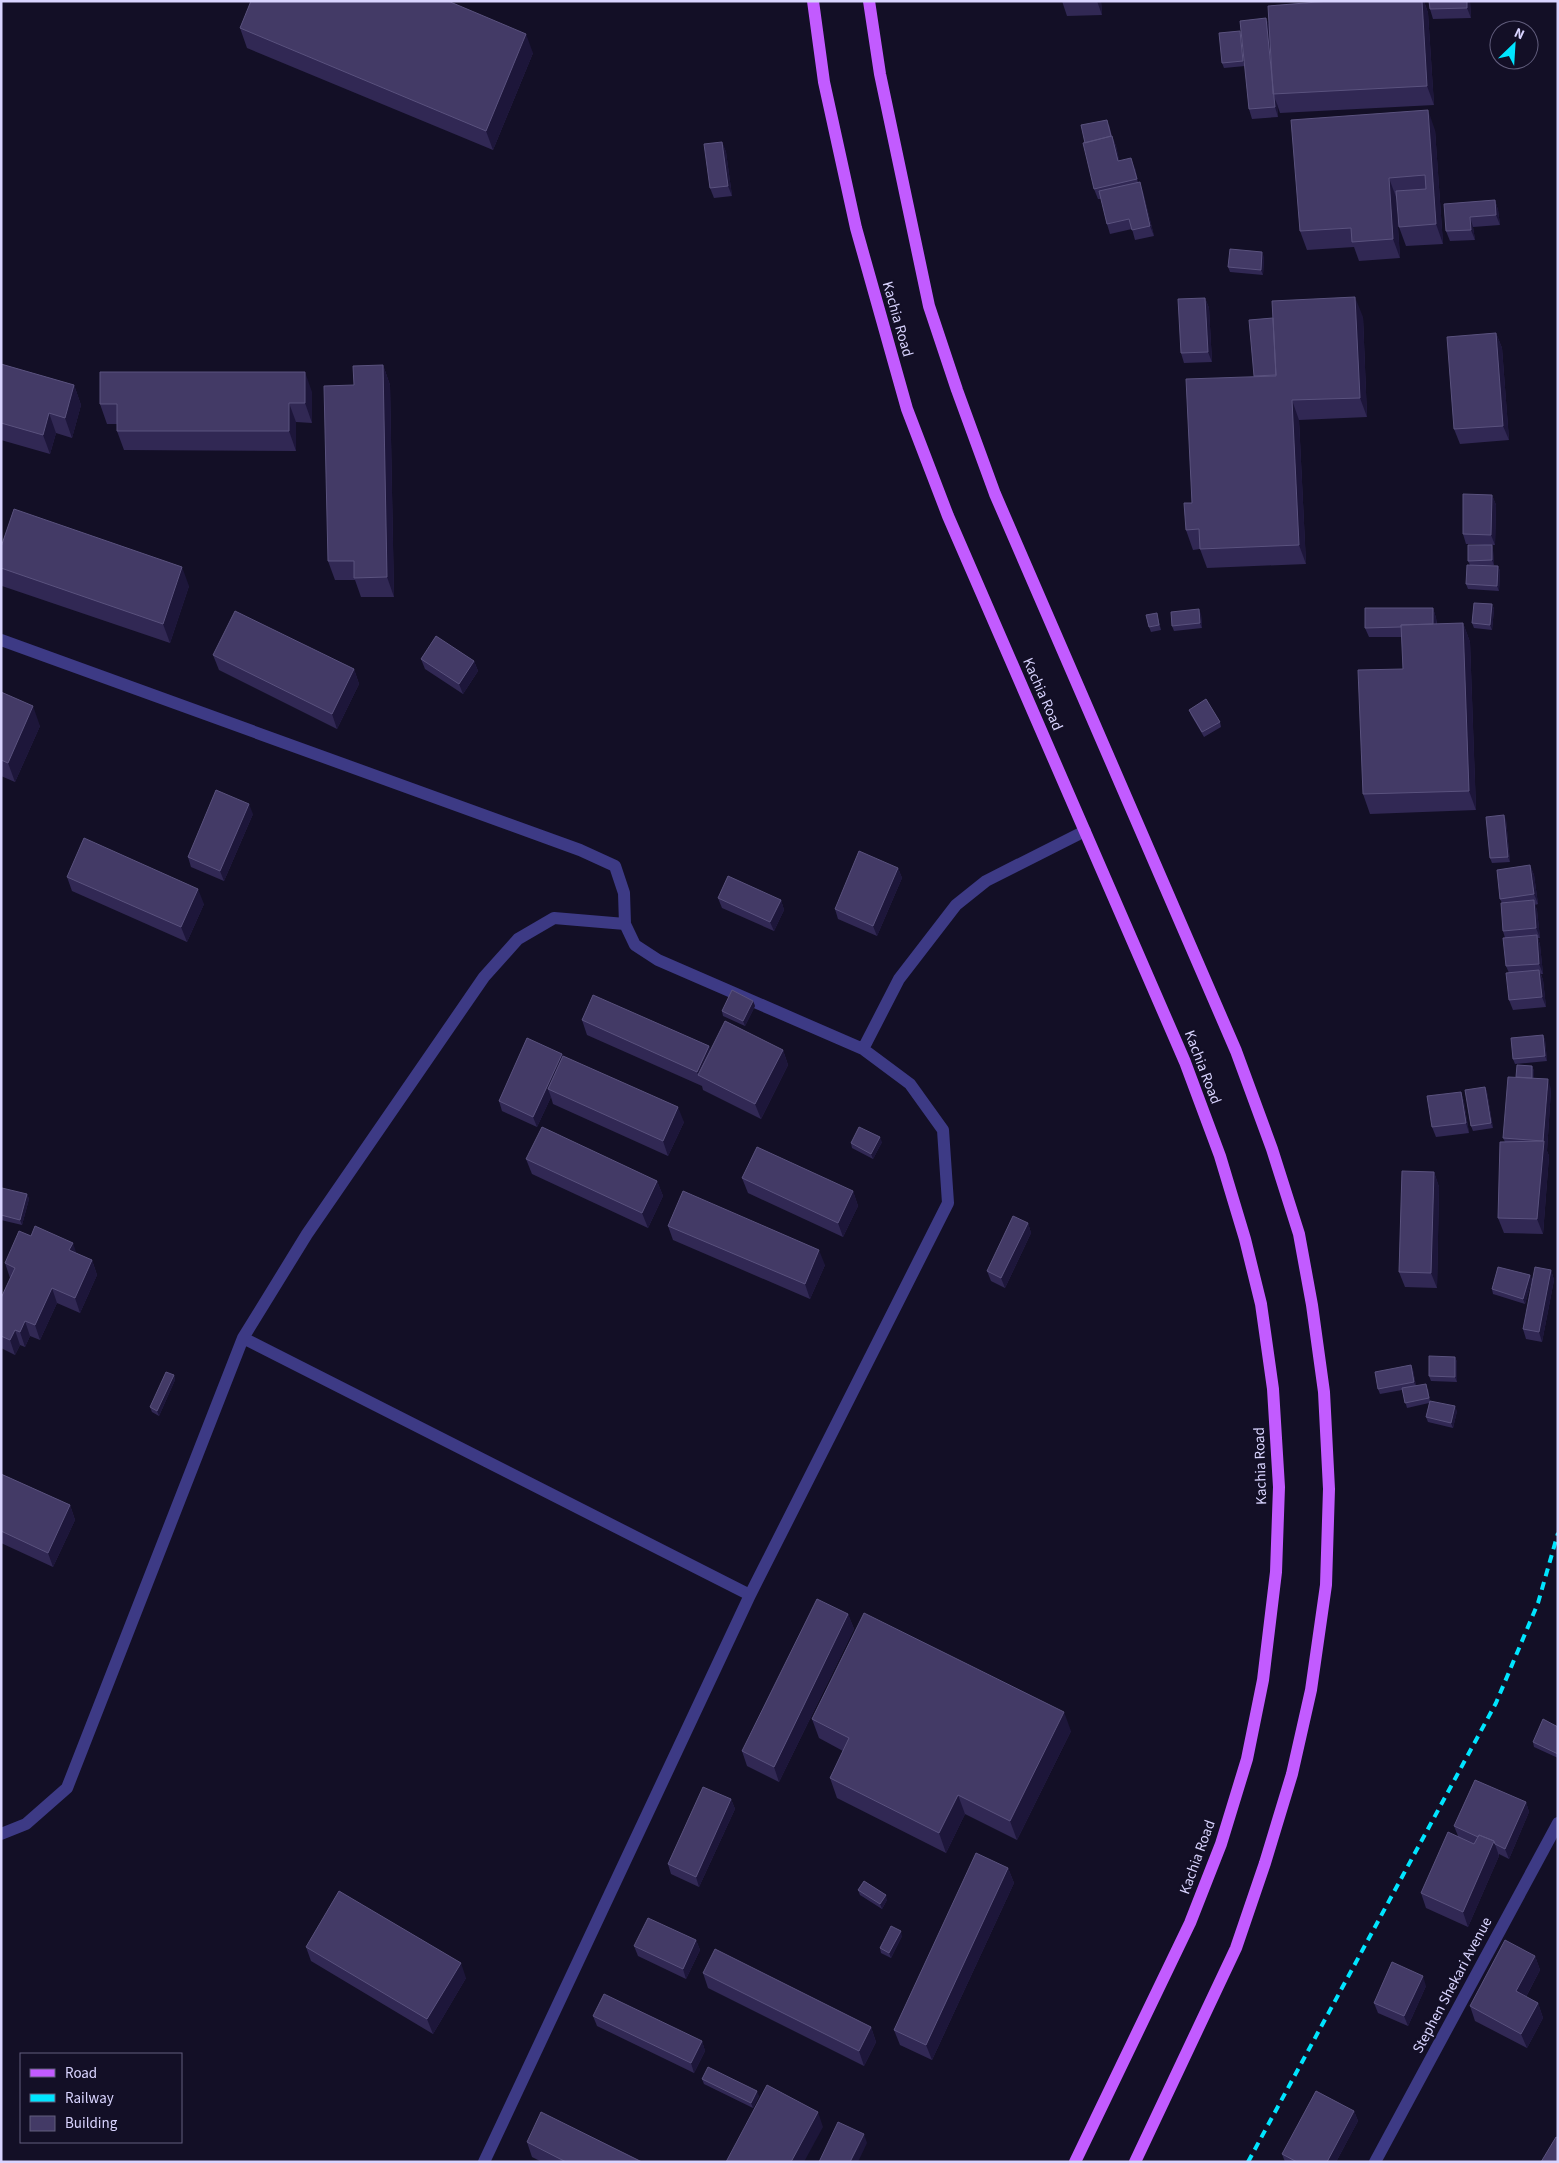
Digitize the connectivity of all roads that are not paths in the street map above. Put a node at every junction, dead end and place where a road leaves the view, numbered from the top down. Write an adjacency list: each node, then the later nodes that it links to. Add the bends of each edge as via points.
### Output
1 (813, 1): 4 (main road, Kachia Road, via 824,82 856,228 907,409 948,516)
2 (869, 1): 13 (main road, via 880,74 929,306 995,494 1236,1052 1272,1149 1299,1234 1324,1392 1329,1489 1326,1585 1311,1690 1292,1774 1236,1948)
3 (1, 640): 5 (street, via 580,850 615,866 624,894)
4 (1085, 831): 6 (street, via 986,882 956,905 899,979); 12 (main road, Kachia Road, via 1185,1062 1220,1156 1245,1239 1261,1304 1268,1351 1279,1487 1276,1572 1263,1680 1247,1758 1220,1844 1190,1923)
5 (625, 924): 6 (street, via 635,945 658,960); 7 (street, via 554,918 518,939 484,977 312,1226)
6 (862, 1049): 8 (street, via 910,1084 943,1130 948,1203)
7 (243, 1338): 8 (street); 10 (street, via 67,1788 26,1824)
8 (750, 1595): 11 (street)
9 (1558, 1823): 14 (street, Stephen Shekari Avenue)
10 (1, 1834)
11 (484, 2162)
12 (1074, 2162)
13 (1136, 2162)
14 (1375, 2162)

